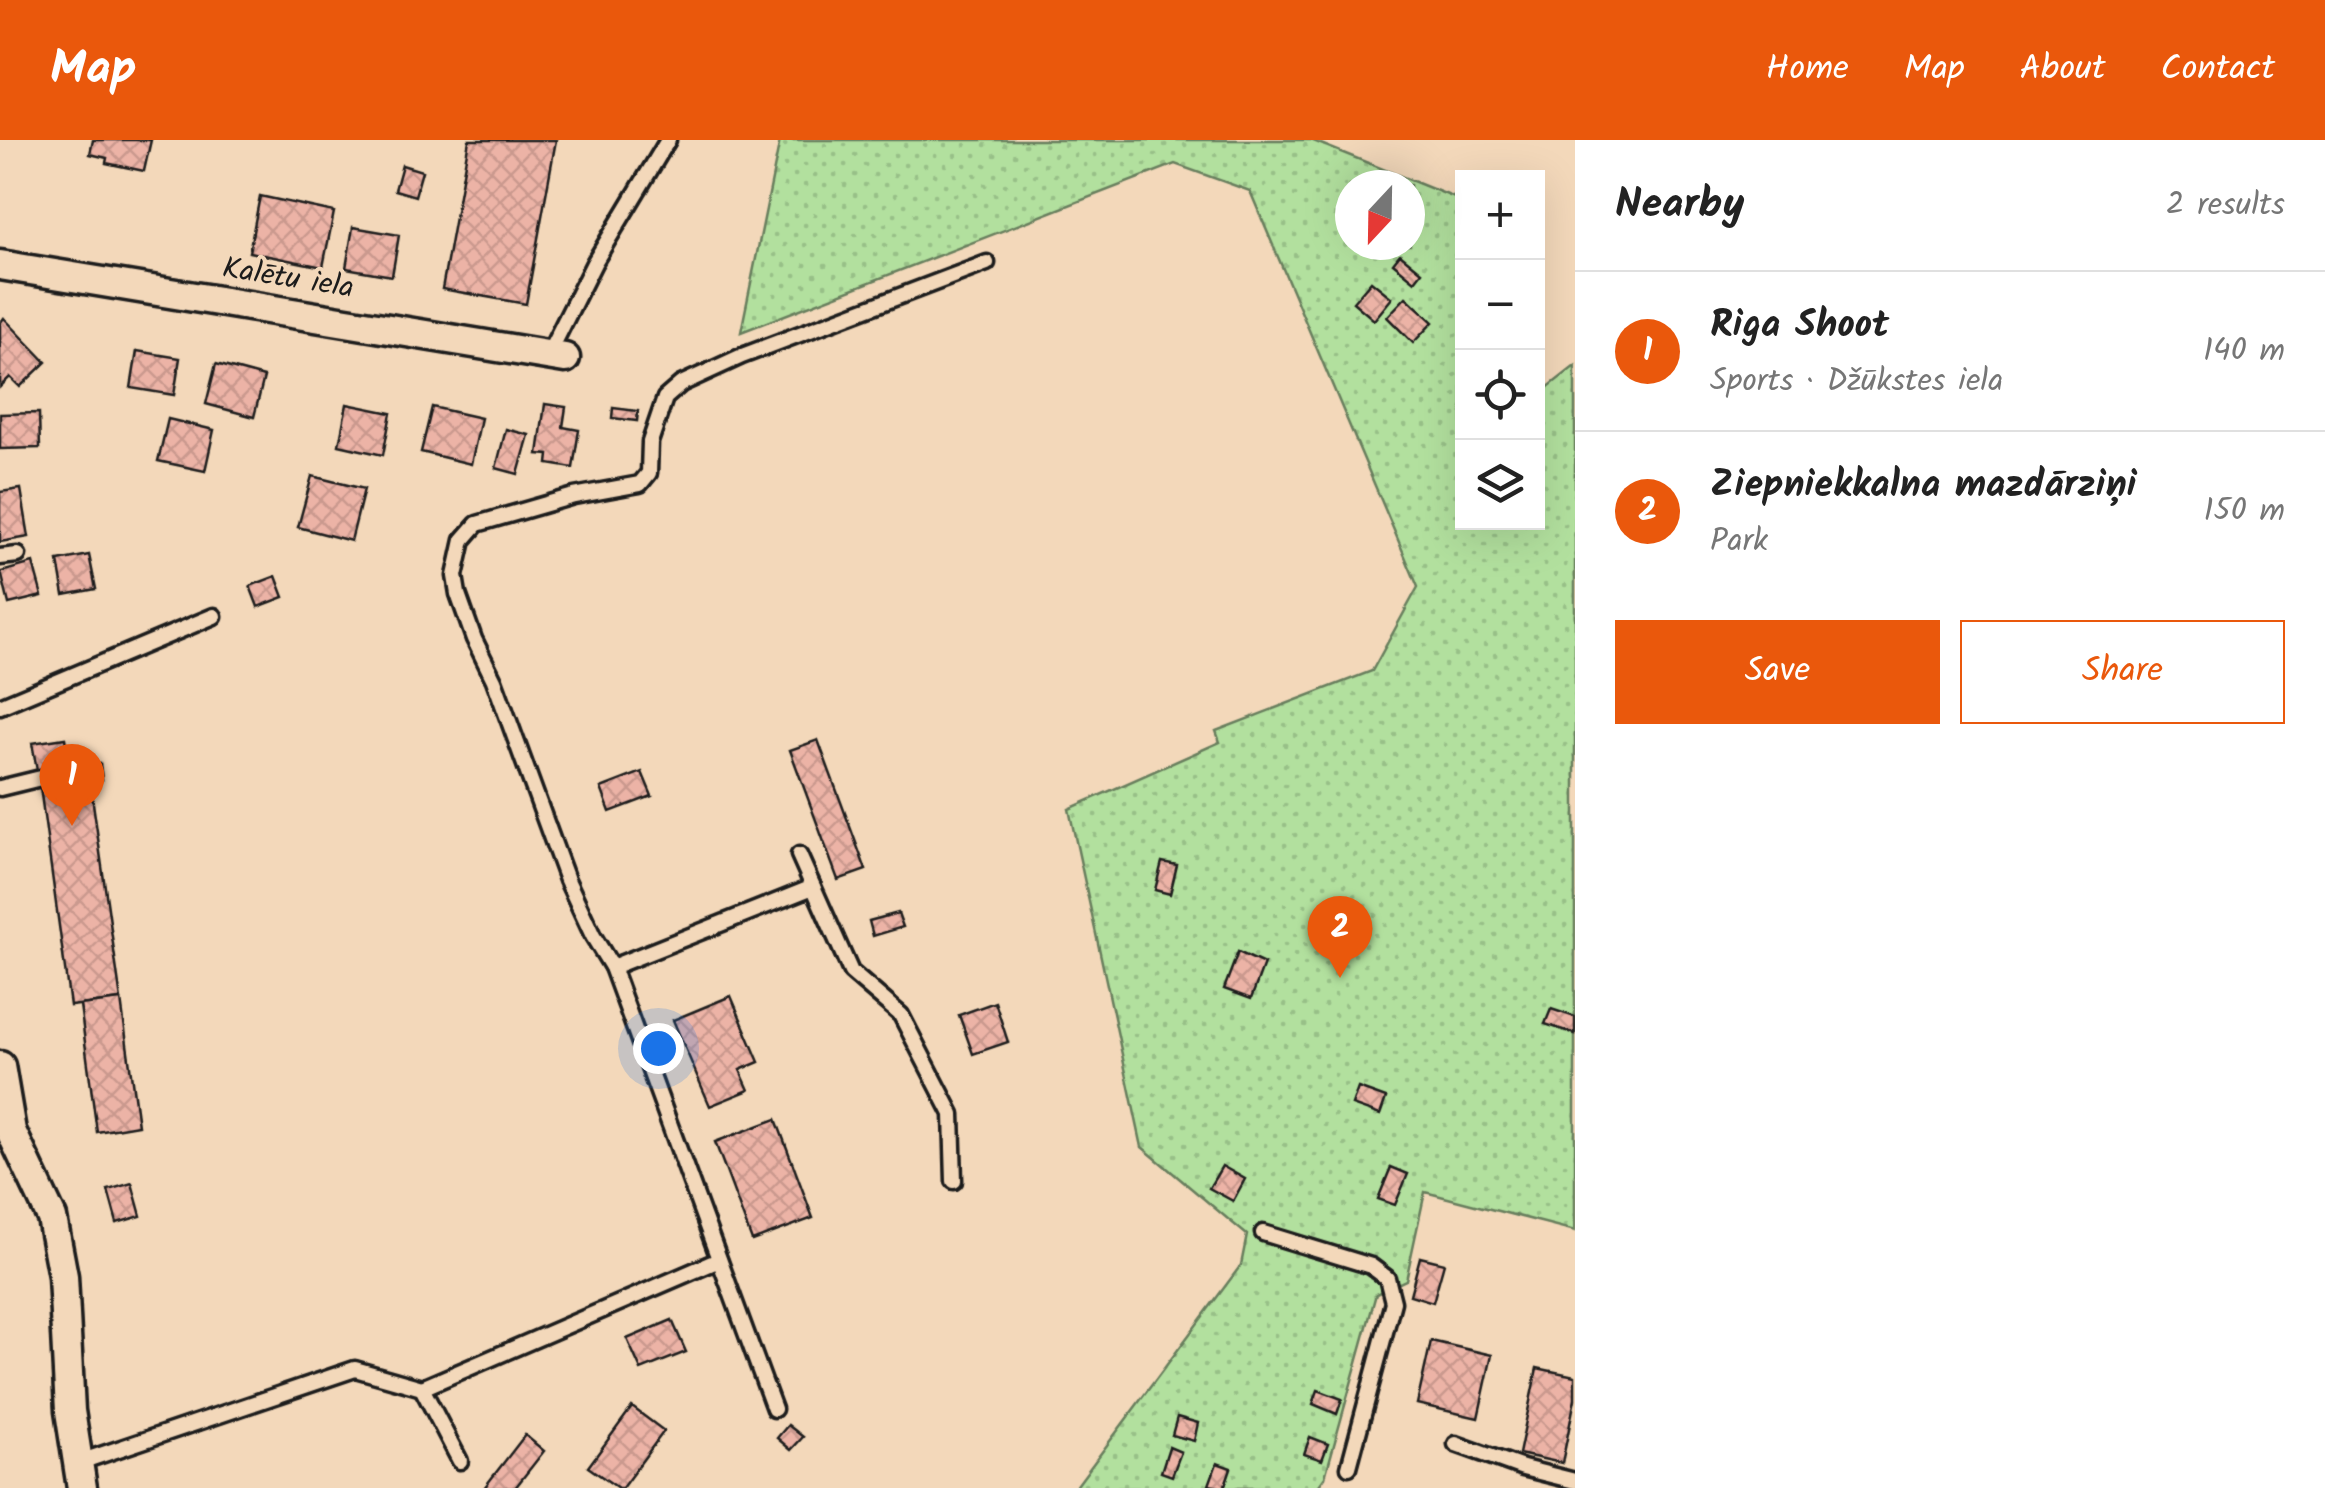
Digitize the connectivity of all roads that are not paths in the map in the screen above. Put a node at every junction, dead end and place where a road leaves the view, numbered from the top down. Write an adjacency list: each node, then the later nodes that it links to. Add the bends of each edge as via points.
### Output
1 (668, 140): 4 (lane, via 594,263)
2 (987, 263): 13 (lane, via 682,384 665,398 650,442 649,473 640,484 477,524 463,540 454,576 474,640 567,880)
3 (0, 265): 4 (street, Kalētu iela)
4 (556, 357)
5 (18, 555): 6 (lane)
6 (0, 556)
7 (214, 616): 8 (lane)
8 (0, 706)
9 (45, 777): 10 (lane)
10 (0, 788)
11 (799, 856): 12 (lane)
12 (813, 887): 13 (lane); 16 (lane, via 851,972 901,1015 952,1114)
13 (612, 967): 18 (lane)
14 (0, 1066): 15 (street)
15 (5, 1133): 24 (street, via 52,1218)
16 (954, 1181)
17 (1263, 1233): 23 (lane, via 1371,1266 1386,1278 1394,1302)
18 (719, 1260): 19 (lane); 20 (lane)
19 (422, 1388): 22 (lane); 24 (lane, via 354,1368)
20 (774, 1410)
21 (1456, 1444): 25 (lane)
22 (460, 1461)
23 (1349, 1466)
24 (79, 1476)
25 (1575, 1481)

